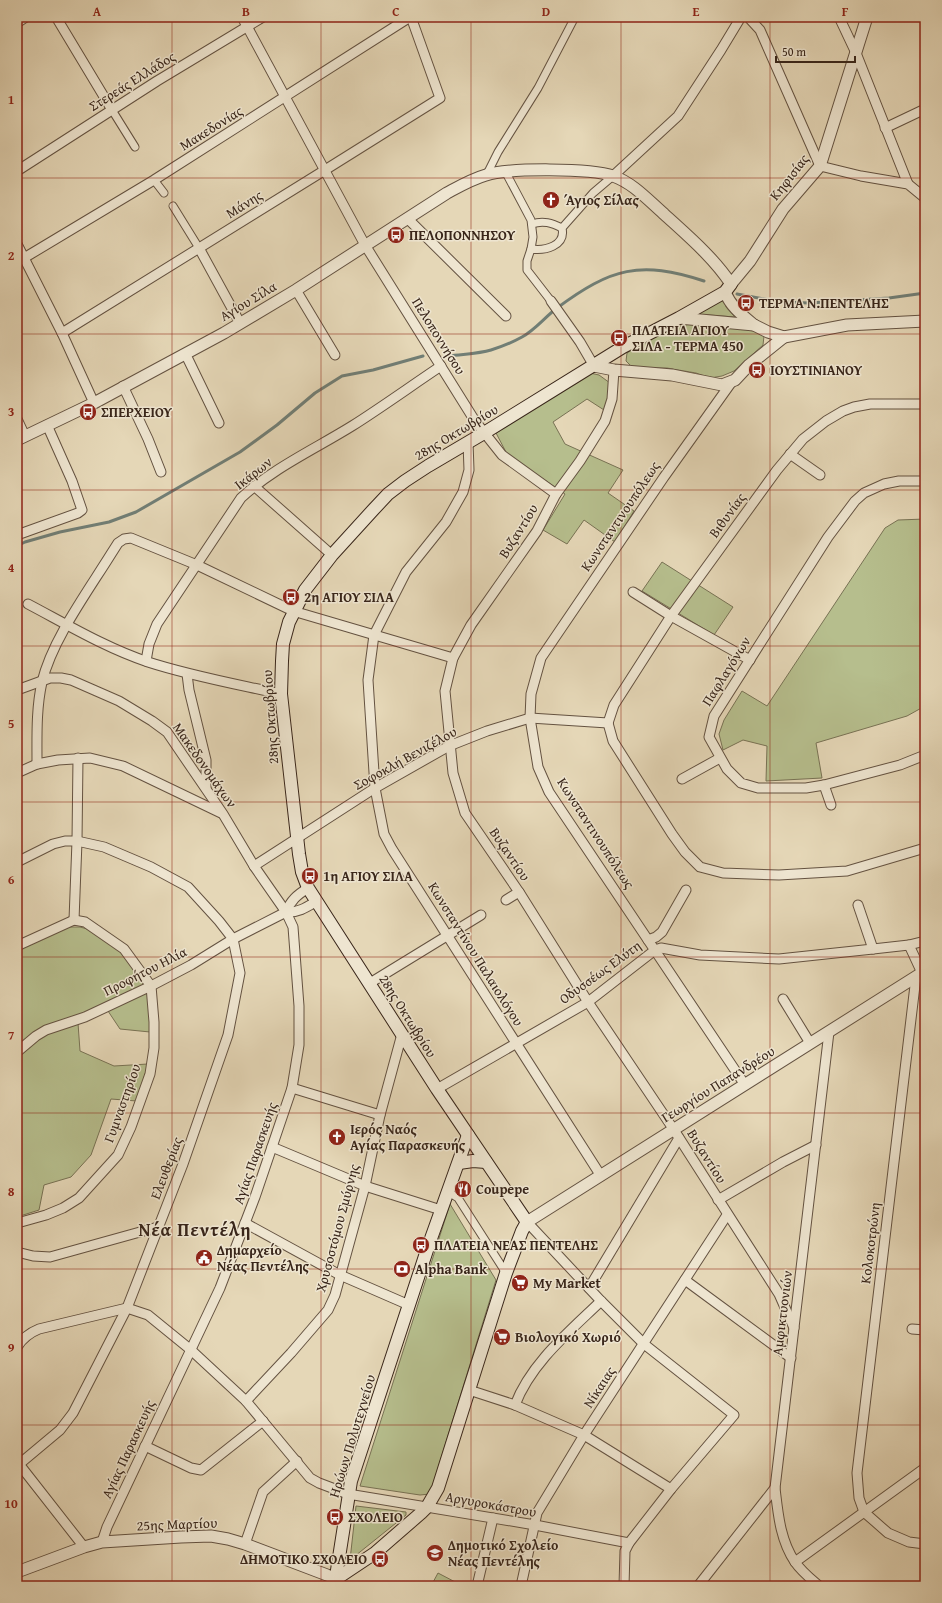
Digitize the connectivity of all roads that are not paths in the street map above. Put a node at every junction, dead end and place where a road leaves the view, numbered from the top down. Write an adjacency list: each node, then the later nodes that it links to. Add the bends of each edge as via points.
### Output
1 (26, 17): 11 (street)
2 (56, 17): 16 (street)
3 (242, 17): 12 (street, Πελοποννήσου)
4 (263, 17): 12 (street, Στερεάς Ελλάδος)
5 (411, 17): 14 (street, Μακεδονίας); 20 (street, Μάνης, via 440,98)
6 (575, 17): 23 (street, via 538,88)
7 (741, 17): 24 (street, via 678,116)
8 (748, 17): 19 (street, via 760,30)
9 (839, 17): 13 (street)
10 (867, 17): 13 (street, Κηφισίας)
11 (17, 22)
12 (248, 27): 14 (street, Πελοποννήσου); 16 (street, Στερεάς Ελλάδος)
13 (856, 53): 17 (street); 19 (street, Κηφισίας)
14 (285, 98): 20 (street, Πελοποννήσου); 25 (street, Μακεδονίας)
15 (925, 109): 17 (street)
16 (112, 110): 18 (street); 21 (street, Στερεάς Ελλάδος)
17 (885, 128): 26 (street)
18 (135, 147)
19 (820, 166): 26 (street); 38 (street, Κηφισίας, via 783,209 750,261)
20 (325, 170): 34 (street, Πελοποννήσου); 35 (street, Μάνης)
21 (17, 171)
22 (505, 171): 23 (street, Αγίου Σίλα); 24 (street, Αγίου Σίλα, via 575,170); 31 (street)
23 (487, 174): 30 (street, Αγίου Σίλα, via 465,183)
24 (613, 176): 32 (street, via 593,193); 38 (street, via 638,190 713,259)
25 (154, 180): 27 (street); 37 (street, Μακεδονίας)
26 (908, 184): 28 (street)
27 (164, 193)
28 (925, 198)
29 (173, 206): 35 (street)
30 (407, 218): 34 (street, Αγίου Σίλα); 41 (street)
31 (532, 224): 32 (street, via 542,222 556,224); 36 (street)
32 (562, 228): 36 (street, via 562,235 556,245 542,250)
33 (17, 244): 37 (street)
34 (365, 245): 39 (street, Αγίου Σίλα); 50 (street, Πελοποννήσου)
35 (199, 248): 44 (street); 46 (street, Μάνης)
36 (531, 249): 40 (street, via 527,270)
37 (24, 258): 46 (street)
38 (728, 288): 42 (main road, Κηφισίας); 45 (street, via 728,301)
39 (296, 290): 44 (street, Αγίου Σίλα); 49 (street)
40 (551, 301): 51 (street)
41 (506, 316)
42 (679, 318): 45 (street); 51 (main road, 28ης Οκτωβρίου, via 623,347)
43 (925, 321): 47 (street, via 847,325)
44 (240, 323): 48 (street, Αγίου Σίλα)
45 (754, 325): 47 (street)
46 (62, 333): 55 (street)
47 (784, 336): 53 (street, Κωνσταντινουπόλεως)
48 (186, 355): 54 (street, Αγίου Σίλα); 58 (street)
49 (335, 355)
50 (441, 366): 60 (street, Πελοποννήσου); 67 (street, Ικάρων, via 358,422)
51 (594, 366): 52 (street); 60 (main road, 28ης Οκτωβρίου)
52 (614, 370): 53 (street, via 672,375 722,385); 68 (street, Βυζαντίου, via 612,399 605,421 580,462)
53 (731, 383): 85 (street, Κωνσταντινουπόλεως, via 541,658 531,694)
54 (123, 386): 55 (street, Αγίου Σίλα); 64 (street)
55 (94, 403): 59 (street, Αγίου Σίλα)
56 (925, 404): 63 (street, Βιθυνίας, via 870,404 843,411 803,439)
57 (17, 419): 61 (street)
58 (219, 423)
59 (47, 426): 61 (street, Αγίου Σίλα); 69 (street, via 82,510 78,514)
60 (484, 433): 62 (main road, 28ης Οκτωβρίου); 68 (street, Πελοποννήσου, via 502,455)
61 (21, 438)
62 (468, 442): 70 (main road, 28ης Οκτωβρίου, via 396,488); 77 (street, Κωνσταντίνου Παλαιολόγου, via 469,470 464,492 446,522 406,572)
63 (790, 454): 65 (street); 75 (street, Βιθυνίας)
64 (161, 472)
65 (820, 475)
66 (925, 481): 79 (street, Παφλαγόνων, via 884,484 864,493 855,501 828,537)
67 (254, 486): 70 (street); 71 (street, Ικάρων, via 241,498)
68 (556, 494): 78 (street, Βυζαντίου, via 537,531 471,625)
69 (17, 535)
70 (332, 555): 74 (main road, 28ης Οκτωβρίου, via 305,590)
71 (197, 565): 74 (street); 76 (street, via 131,538 124,539 118,543); 80 (street, Ικάρων, via 157,624)
72 (633, 592): 75 (street)
73 (28, 604): 76 (street)
74 (293, 611): 77 (street); 84 (main road, 28ης Οκτωβρίου, via 283,644)
75 (671, 616): 79 (street); 86 (street, Βιθυνίας, via 614,705)
76 (67, 625): 80 (street); 82 (street, via 50,658)
77 (374, 635): 78 (street); 96 (street, Κωνσταντίνου Παλαιολόγου, via 368,680)
78 (453, 658): 87 (street, Βυζαντίου, via 445,691)
79 (750, 660): 90 (street, Παφλαγόνων, via 714,716 709,736)
80 (146, 661): 81 (street)
81 (187, 674): 84 (street); 95 (street, via 206,760)
82 (42, 681): 83 (street, Μακεδονομάχων); 91 (street, via 37,720); 95 (street, Μακεδονομάχων, via 50,678 71,680 119,701 152,721 167,732)
83 (17, 690)
84 (281, 694): 99 (main road, 28ης Οκτωβρίου)
85 (530, 718): 86 (street, Σοφοκλή Βενιζέλου); 87 (street, Σοφοκλή Βενιζέλου); 115 (street, Κωνσταντινουπόλεως, via 538,767 549,792)
86 (608, 723): 101 (street, via 613,741 637,780 685,852 700,867 723,873 779,875 847,870)
87 (449, 746): 96 (street, Σοφοκλή Βενιζέλου); 106 (street, Βυζαντίου, via 453,773 465,814)
88 (925, 755): 94 (street, Παφλαγόνων, via 900,765)
89 (78, 758): 91 (street); 98 (street, via 90,758 123,766); 100 (street)
90 (720, 758): 93 (street); 94 (street, Παφλαγόνων, via 741,784 758,788 806,788)
91 (37, 764): 92 (street)
92 (17, 773)
93 (682, 779)
94 (824, 785): 97 (street)
95 (206, 788): 98 (street, Μακεδονομάχων)
96 (375, 788): 99 (street, Σοφοκλή Βενιζέλου); 113 (street, Κωνσταντίνου Παλαιολόγου, via 384,834)
97 (831, 805)
98 (223, 814): 103 (street, Μακεδονομάχων)
99 (297, 839): 103 (street, Σοφοκλή Βενιζέλου); 104 (main road, 28ης Οκτωβρίου, via 302,872)
100 (77, 841): 102 (street, via 53,844); 112 (street); 114 (street, via 104,846 188,887)
101 (925, 848)
102 (17, 862)
103 (254, 866): 110 (street, Μακεδονομάχων)
104 (308, 888): 108 (main road, 28ης Οκτωβρίου); 110 (street, via 296,895)
105 (686, 890): 115 (street, Οδυσσέως Ελύτη, via 662,932)
106 (519, 892): 107 (street); 125 (street, Βυζαντίου)
107 (506, 900)
108 (318, 902): 110 (street, Προφήτου Ηλία, via 302,910); 122 (main road, 28ης Οκτωβρίου)
109 (858, 905): 119 (street)
110 (286, 912): 114 (street, Προφήτου Ηλία); 132 (street, Αγίας Παρασκευής, via 293,927 299,1006 299,1046)
111 (481, 915): 113 (street)
112 (74, 920): 118 (street); 123 (street, via 85,922 124,949)
113 (448, 936): 122 (street); 129 (street, Κωνσταντίνου Παλαιολόγου)
114 (233, 939): 123 (street, Προφήτου Ηλία); 150 (street, Ελευθερίας, via 240,973 228,1034 183,1164)
115 (648, 940): 120 (street, Κωνσταντινουπόλεως)
116 (925, 941): 117 (street)
117 (909, 945): 119 (street); 121 (street)
118 (17, 946)
119 (873, 949): 120 (street, via 778,959 700,955 661,948)
120 (655, 950): 125 (street, Οδυσσέως Ελύτη); 131 (street, Κωνσταντινουπόλεως)
121 (921, 974): 126 (street, Γεωργίου Παπανδρέου); 179 (street, Κολοκοτρώνη, via 858,1458 859,1498)
122 (370, 983): 127 (main road, 28ης Οκτωβρίου)
123 (151, 986): 130 (street, Προφήτου Ηλία, via 85,1017 46,1030); 147 (street, Γυμναστηρίου, via 154,1048 150,1074 118,1155 79,1198 63,1208)
124 (783, 999): 128 (street)
125 (588, 1002): 129 (street, Οδυσσέως Ελύτη); 135 (street, Βυζαντίου)
126 (830, 1032): 128 (street, Γεωργίου Παπανδρέου); 137 (street, Αμφικτυονιών)
127 (402, 1034): 133 (main road, 28ης Οκτωβρίου); 134 (street, Χρυσοστόμου Σμύρνης)
128 (810, 1043): 131 (street, Γεωργίου Παπανδρέου)
129 (516, 1044): 133 (street, Οδυσσέως Ελύτη); 141 (street, Κωνσταντίνου Παλαιολόγου)
130 (17, 1052)
131 (745, 1085): 135 (street, Γεωργίου Παπανδρέου)
132 (292, 1088): 134 (street); 138 (street, Αγίας Παρασκευής)
133 (437, 1089): 136 (main road, 28ης Οκτωβρίου)
134 (380, 1115): 142 (street, Χρυσοστόμου Σμύρνης)
135 (676, 1134): 141 (street, Γεωργίου Παπανδρέου); 144 (street, Βυζαντίου); 155 (street)
136 (468, 1135): 139 (main road, 28ης Οκτωβρίου); 140 (main road, Ηρώων Πολυτεχνείου)
137 (816, 1145): 144 (street); 159 (street, Αμφικτυονιών)
138 (272, 1147): 142 (street); 149 (street, Αγίας Παρασκευής)
139 (486, 1162): 140 (main road, via 473,1160); 148 (main road, 28ης Οκτωβρίου)
140 (459, 1163): 143 (main road, Ηρώων Πολυτεχνείου)
141 (601, 1176): 148 (street, Γεωργίου Παπανδρέου)
142 (365, 1186): 145 (street); 153 (street, Χρυσοστόμου Σμύρνης)
143 (448, 1192): 145 (main road, Ηρώων Πολυτεχνείου); 152 (street, via 458,1198)
144 (718, 1200): 146 (street, Βυζαντίου)
145 (441, 1210): 157 (main road, Ηρώων Πολυτεχνείου)
146 (727, 1215): 154 (street, Νίκαιας); 159 (street, Βυζαντίου, via 779,1294)
147 (21, 1222)
148 (527, 1222): 152 (main road); 155 (street)
149 (245, 1223): 153 (street); 164 (street, Αγίας Παρασκευής)
150 (158, 1227): 151 (street, via 50,1257); 158 (street, Ελευθερίας)
151 (17, 1252)
152 (506, 1273): 166 (main road)
153 (340, 1276): 157 (street); 167 (street, Χρυσοστόμου Σμύρνης, via 328,1310)
154 (685, 1280): 162 (street, Νίκαιας); 165 (street)
155 (589, 1288): 156 (street)
156 (601, 1301): 162 (street); 168 (street, via 540,1363 521,1390)
157 (410, 1305): 177 (main road, Ηρώων Πολυτεχνείου)
158 (127, 1308): 163 (street, via 39,1329 25,1337); 164 (street, Αργυροκάστρου, via 148,1315); 173 (street, Ελευθερίας, via 73,1413 60,1430)
159 (794, 1328): 165 (street, Αμφικτυονιών)
160 (912, 1329): 161 (street)
161 (925, 1330)
162 (644, 1344): 170 (street, Νίκαιας); 176 (street, via 734,1414)
163 (17, 1347)
164 (192, 1350): 167 (street, Αργυροκάστρου); 171 (street, Αγίας Παρασκευής)
165 (791, 1358): 175 (street, Αμφικτυονιών)
166 (469, 1390): 168 (street); 178 (main road, via 438,1488)
167 (246, 1401): 169 (street, Αργυροκάστρου)
168 (515, 1406): 170 (street)
169 (263, 1421): 171 (street, via 201,1470 191,1468); 172 (street, Αργυροκάστρου)
170 (584, 1435): 176 (street); 181 (street, Νίκαιας, via 537,1513)
171 (145, 1446): 182 (street, Αγίας Παρασκευής)
172 (297, 1461): 177 (street, Αργυροκάστρου, via 310,1478); 184 (street, via 263,1492)
173 (18, 1465): 186 (street)
174 (925, 1468): 179 (street)
175 (775, 1488): 187 (street, Αμφικτυονιών, via 780,1524 786,1546); 193 (street)
176 (671, 1489): 183 (street)
177 (348, 1494): 178 (street, Αργυροκάστρου); 189 (main road, Ηρώων Πολυτεχνείου)
178 (427, 1506): 180 (street, Αργυροκάστρου); 189 (main road)
179 (864, 1512): 185 (street, via 893,1536); 187 (street)
180 (493, 1518): 181 (street, Αργυροκάστρου); 190 (street)
181 (535, 1525): 183 (street, Αργυροκάστρου); 191 (street, Νίκαιας)
182 (102, 1542): 184 (street, 25ης Μαρτίου, via 211,1536); 186 (street, 25ης Μαρτίου)
183 (629, 1543): 192 (street, via 625,1551)
184 (245, 1544): 189 (street, 25ης Μαρτίου, via 327,1574)
185 (925, 1544)
186 (84, 1547): 188 (street, 25ης Μαρτίου)
187 (795, 1562): 194 (street, Αμφικτυονιών)
188 (17, 1572)
189 (338, 1584)
190 (477, 1586)
191 (521, 1586)
192 (624, 1586)
193 (698, 1586)
194 (818, 1586)

